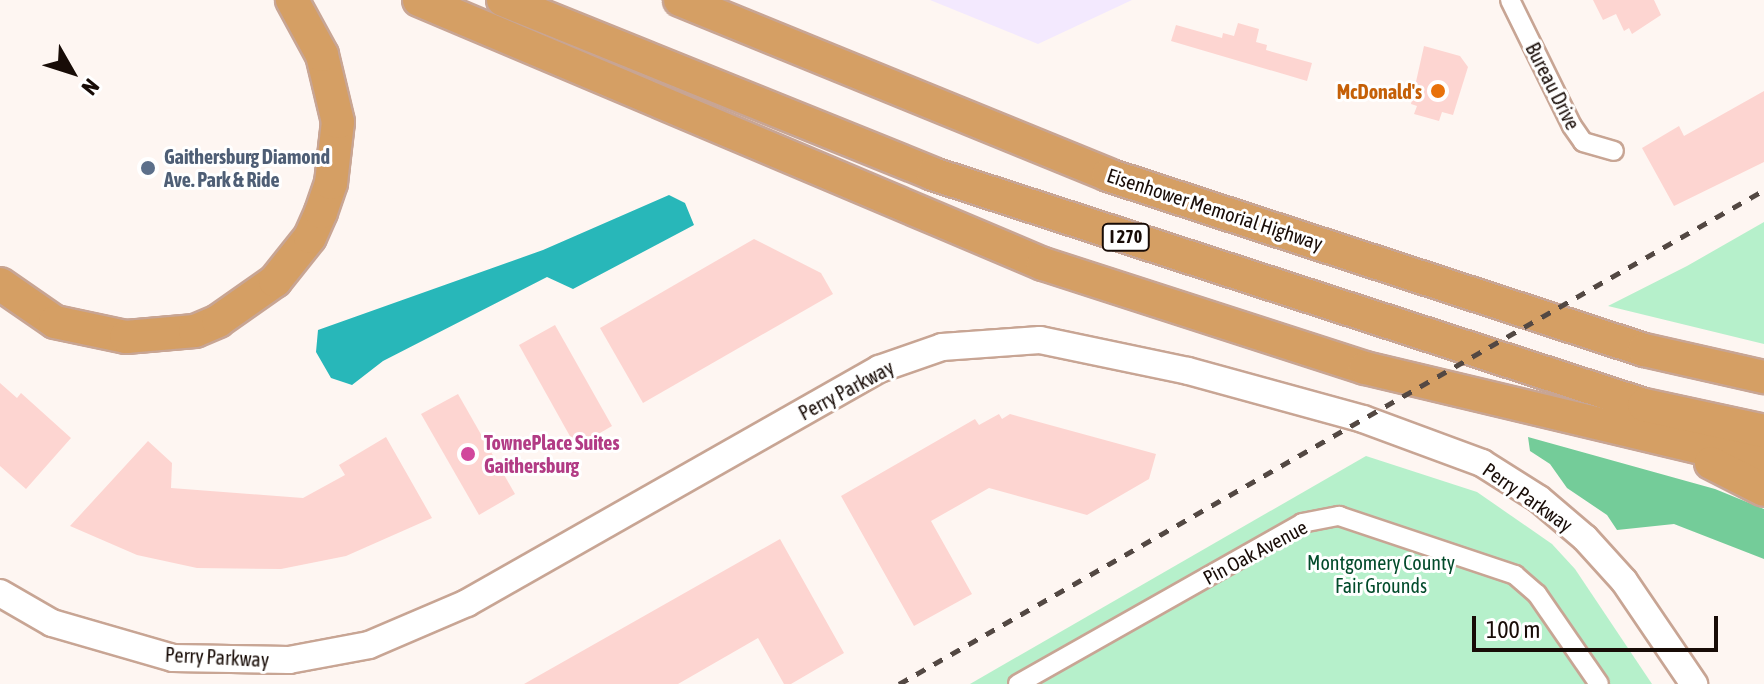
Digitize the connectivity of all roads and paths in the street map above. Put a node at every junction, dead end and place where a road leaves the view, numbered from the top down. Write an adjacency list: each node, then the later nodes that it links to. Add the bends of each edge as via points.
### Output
1 (292, 0): 7 (highway, via 322,55 338,122 331,183 321,212 310,237 275,281 195,331 126,337 55,322)
2 (419, 0): 10 (highway, via 1043,264 1365,368)
3 (503, 0): 9 (highway, I 270, via 933,174 1644,405)
4 (680, 0): 8 (highway, Eisenhower Memorial Highway, via 1108,175 1644,350)
5 (1510, 0): 6 (street, Bureau Drive, via 1583,142)
6 (1614, 151)
7 (0, 284)
8 (1764, 377)
9 (1764, 431)
10 (1673, 443): 11 (highway); 12 (highway)
11 (1764, 463)
12 (1764, 490)
13 (0, 593): 16 (street, Perry Parkway, via 78,633 173,658 289,660 369,645 467,603 879,369 942,347 1040,340 1188,371 1319,407 1482,463 1539,499 1585,538 1624,581)
14 (1018, 684): 15 (street, Pin Oak Avenue, via 1302,523 1339,516 1515,575 1537,594)
15 (1599, 684)
16 (1694, 684)

